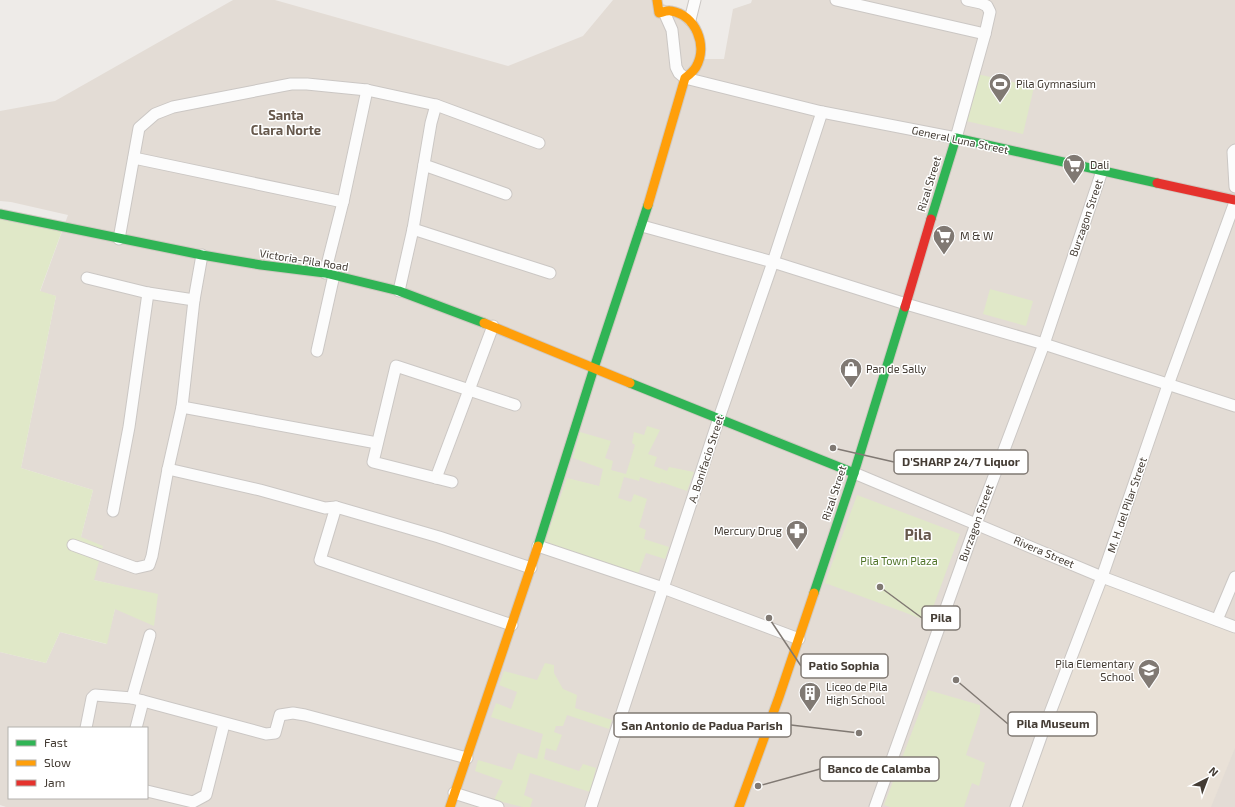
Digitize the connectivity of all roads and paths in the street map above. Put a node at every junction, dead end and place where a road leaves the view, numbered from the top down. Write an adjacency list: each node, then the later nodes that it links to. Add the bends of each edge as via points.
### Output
1 (658, 0): 5 (main road, via 658,13)
2 (694, 0): 6 (street)
3 (836, 0): 7 (street)
4 (967, 0): 7 (street, via 987,6 990,12)
5 (664, 12): 6 (main road, via 670,11); 8 (street, via 672,30 676,67)
6 (690, 20): 8 (main road, via 698,35 701,52 696,68)
7 (985, 34): 12 (street)
8 (685, 78): 11 (street, General Luna Street); 23 (main road)
9 (367, 90): 10 (street); 15 (street, via 290,84 174,107 155,114 139,128); 21 (street)
10 (436, 105): 13 (street); 16 (street)
11 (822, 112): 12 (street, General Luna Street); 27 (street, A. Bonifacio Street)
12 (956, 138): 17 (main road, General Luna Street); 34 (main road, Rizal Street)
13 (539, 143)
14 (1235, 150): 18 (street)
15 (134, 158): 21 (street); 25 (street)
16 (424, 165): 19 (street); 24 (street)
17 (1102, 171): 20 (main road, General Luna Street); 36 (street, Burzagon Street)
18 (1235, 187)
19 (506, 194)
20 (1235, 201): 39 (street, M. H. del Pilar Street)
21 (343, 202): 29 (street)
22 (0, 214): 25 (main road, Victoria-Pila Road)
23 (642, 226): 27 (street); 38 (main road)
24 (413, 228): 28 (street); 31 (street)
25 (119, 239): 26 (main road, Victoria-Pila Road)
26 (202, 255): 29 (main road, Victoria-Pila Road); 33 (street)
27 (773, 262): 34 (street); 44 (street, A. Bonifacio Street)
28 (550, 273)
29 (330, 274): 31 (main road, Victoria-Pila Road); 37 (street)
30 (87, 278): 32 (street)
31 (399, 291): 35 (main road, Victoria-Pila Road)
32 (148, 292): 33 (street); 51 (street, via 129,427)
33 (194, 300): 43 (street)
34 (906, 304): 36 (street); 47 (main road, Rizal Street)
35 (493, 326): 38 (main road, Victoria-Pila Road); 40 (street)
36 (1044, 344): 39 (street); 52 (street, Burzagon Street)
37 (317, 351)
38 (594, 368): 44 (main road, Victoria-Pila Road); 54 (main road)
39 (1168, 385): 42 (street); 56 (street, M. H. del Pilar Street)
40 (469, 390): 41 (street); 45 (street, via 396,366); 48 (street)
41 (515, 405)
42 (1235, 406)
43 (182, 407): 45 (street); 46 (street)
44 (719, 418): 47 (main road, Victoria-Pila Road); 58 (street, A. Bonifacio Street)
45 (377, 443): 48 (street, via 373,462)
46 (168, 469): 50 (street, via 325,508); 53 (street, via 149,565 136,568)
47 (854, 473): 52 (street, Rivera Street); 63 (main road, Rizal Street)
48 (436, 478): 49 (street)
49 (452, 482)
50 (336, 507): 55 (street); 60 (street, via 320,560)
51 (113, 511)
52 (976, 524): 56 (street, Rivera Street); 75 (street, Burzagon Street)
53 (73, 545)
54 (538, 546): 55 (main road); 58 (street)
55 (531, 568): 60 (main road)
56 (1102, 577): 59 (street, Rivera Street); 76 (street, M. H. del Pilar Street)
57 (1235, 577): 59 (street)
58 (663, 588): 63 (street); 73 (street, A. Bonifacio Street)
59 (1217, 620): 61 (street, Rivera Street)
60 (512, 625): 68 (main road)
61 (1235, 627)
62 (150, 635): 64 (street)
63 (798, 639): 74 (main road, Rizal Street)
64 (138, 700): 65 (street); 66 (street, via 96,695 92,698); 67 (street)
65 (224, 724): 68 (street, via 266,734 275,733 280,715 293,713); 69 (street, via 206,795 193,802)
66 (86, 727)
67 (136, 727)
68 (466, 758): 70 (main road)
69 (148, 791)
70 (454, 793): 71 (main road); 72 (street)
71 (450, 807)
72 (498, 807)
73 (591, 807)
74 (739, 807)
75 (875, 807)
76 (1016, 807)

